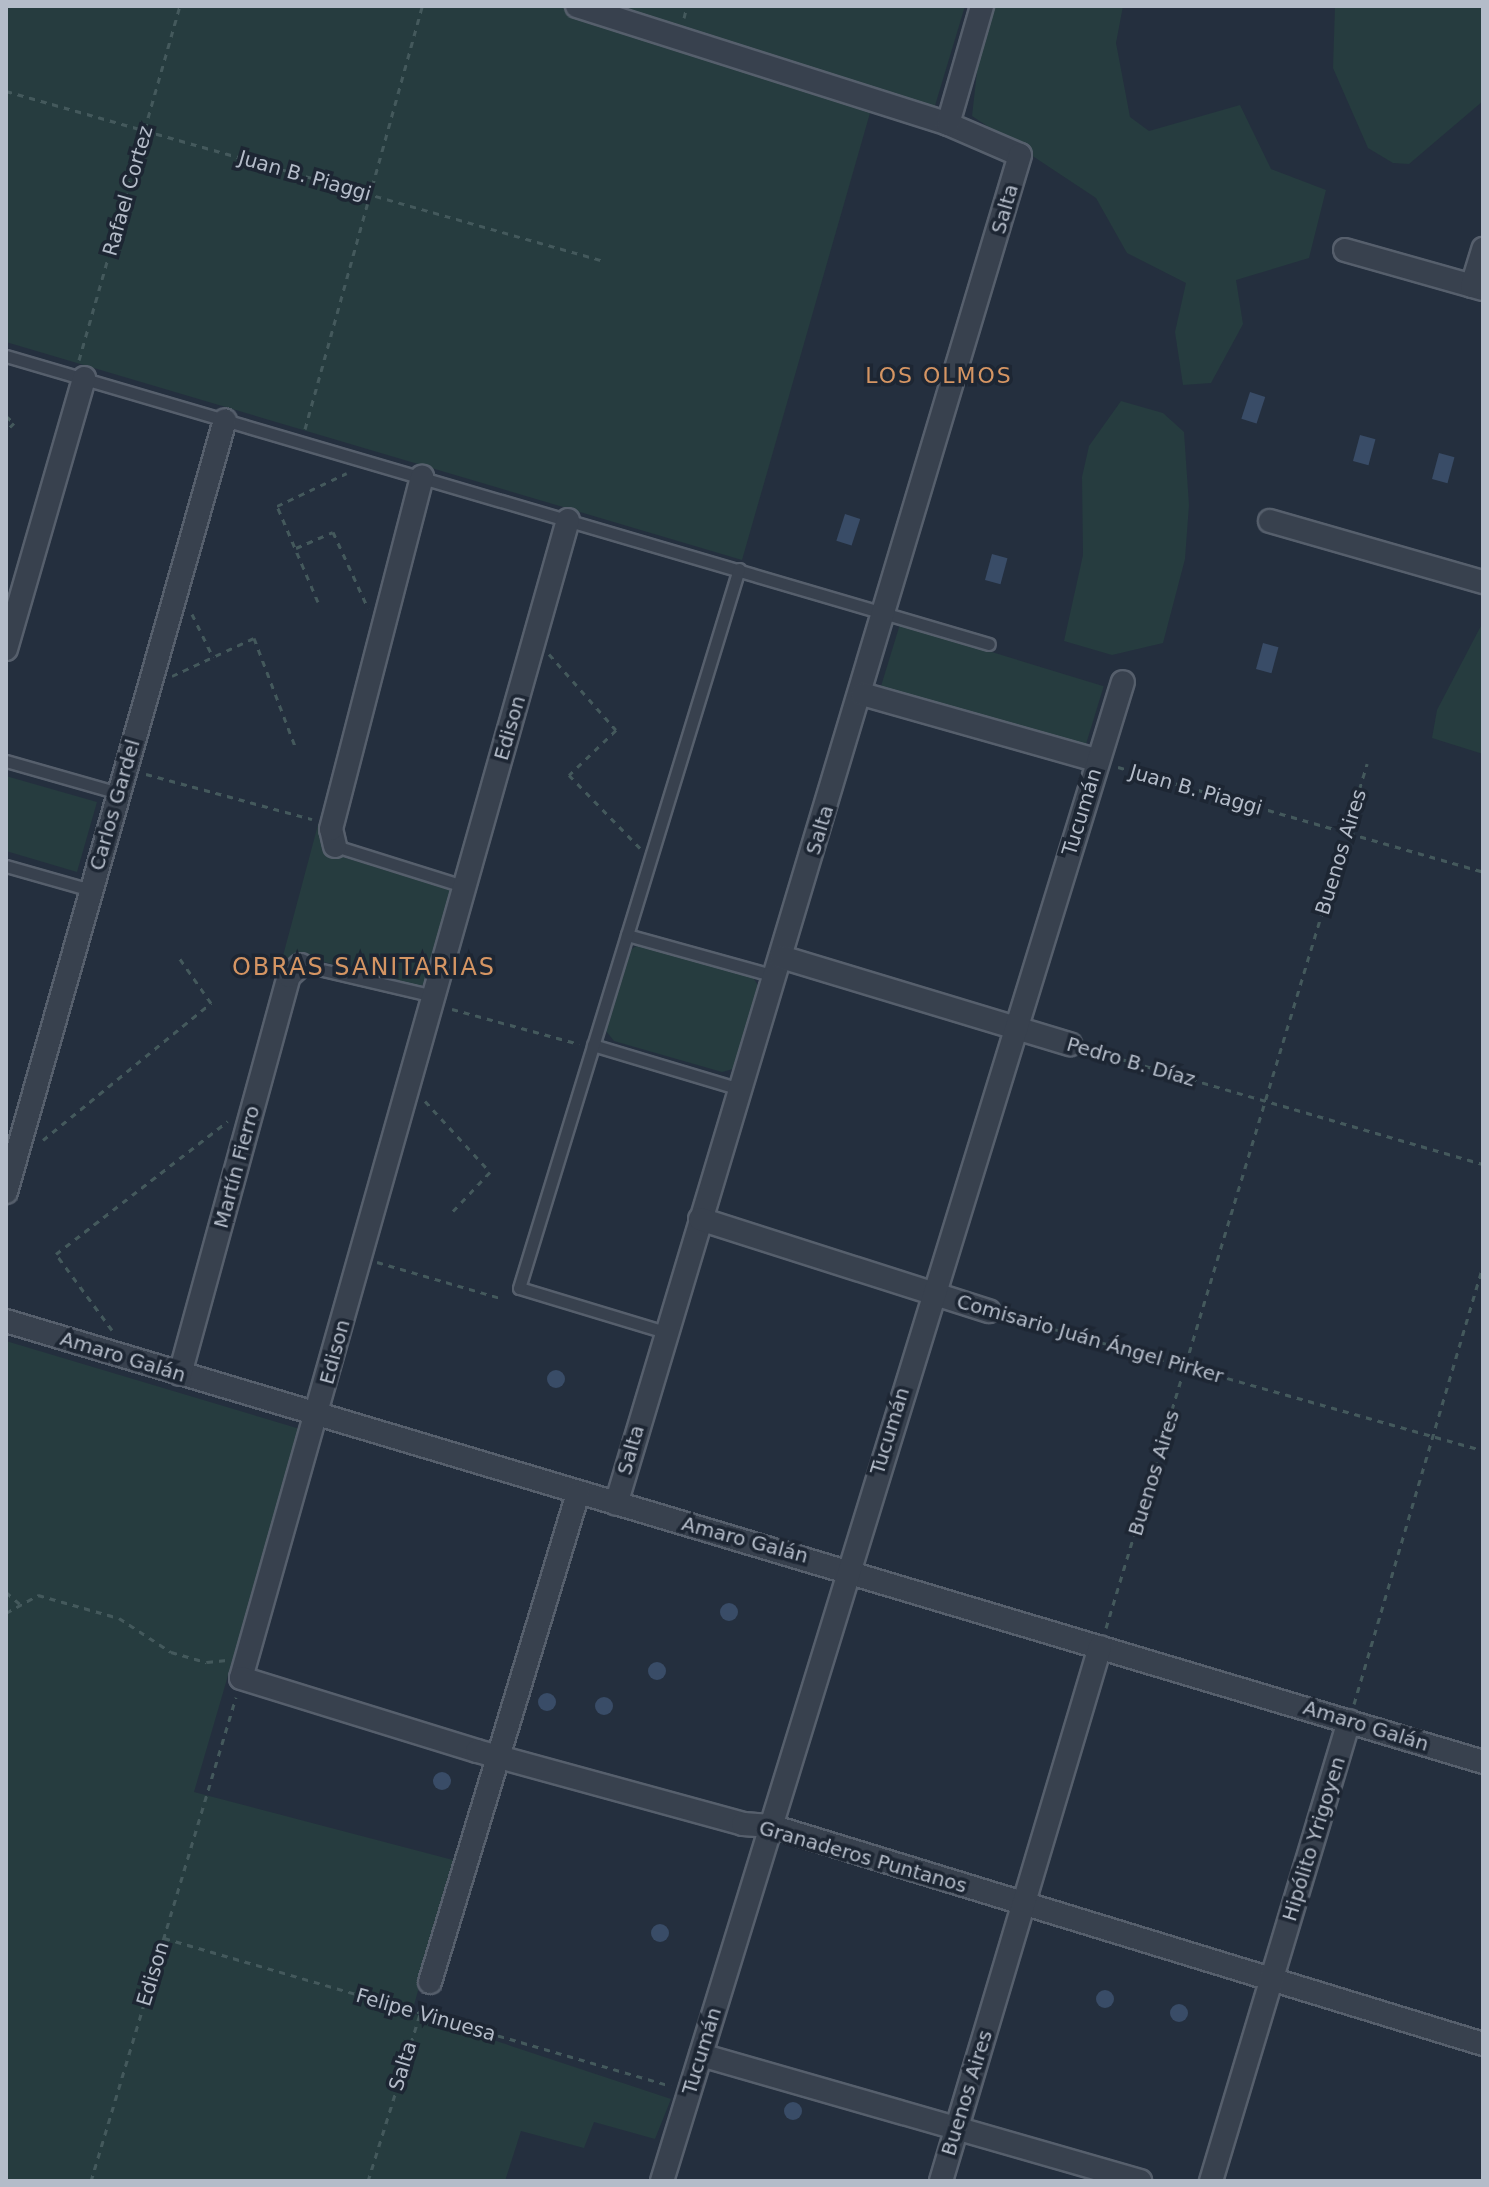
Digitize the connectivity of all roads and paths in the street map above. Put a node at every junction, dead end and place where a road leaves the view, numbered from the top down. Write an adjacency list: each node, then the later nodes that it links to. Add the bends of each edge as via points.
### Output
1 (180, 6): 7 (path, Rafael Cortez)
2 (422, 6): 8 (path)
3 (577, 6): 6 (street)
4 (982, 6): 6 (street)
5 (6, 91): 7 (path, Juan B. Piaggi)
6 (948, 124): 28 (street, Salta, via 1020,155)
7 (145, 131): 8 (path, Juan B. Piaggi); 14 (path, Rafael Cortez)
8 (370, 195): 11 (path, Juan B. Piaggi); 18 (path)
9 (1483, 249): 12 (street)
10 (1345, 250): 12 (street)
11 (604, 261)
12 (1477, 288)
13 (6, 356): 14 (lane)
14 (79, 377): 16 (lane); 31 (street)
15 (6, 416): 17 (path, via 14,423)
16 (225, 420): 18 (lane); 42 (street, Carlos Gardel)
17 (6, 431)
18 (302, 440): 20 (lane)
19 (354, 469): 23 (path, via 277,506)
20 (422, 477): 21 (lane); 45 (street, via 331,829)
21 (568, 520): 24 (lane); 49 (street, Edison)
22 (1270, 521): 25 (street)
23 (295, 548): 26 (path); 29 (path, via 333,532)
24 (739, 569): 28 (lane); 51 (lane)
25 (1483, 582)
26 (318, 602)
27 (187, 604): 33 (path)
28 (887, 614): 30 (lane); 36 (street, Salta)
29 (373, 618)
30 (989, 644)
31 (6, 649)
32 (547, 651): 46 (path, via 616,730 569,775)
33 (213, 657): 34 (path); 37 (path, via 254,638)
34 (165, 679)
35 (1123, 682): 39 (street, Tucumán)
36 (862, 694): 39 (street); 54 (street, Salta)
37 (295, 746)
38 (6, 761): 42 (lane)
39 (1098, 761): 44 (path, Juan B. Piaggi); 56 (street, Tucumán)
40 (1367, 764): 44 (path, Buenos Aires)
41 (138, 772): 43 (path)
42 (118, 793): 50 (street, Carlos Gardel)
43 (319, 821)
44 (1346, 833): 48 (path, Juan B. Piaggi); 62 (path, Buenos Aires)
45 (335, 846): 49 (lane)
46 (640, 848)
47 (6, 866): 50 (lane)
48 (1483, 872)
49 (466, 887): 55 (street, Edison)
50 (91, 890): 66 (street, Carlos Gardel)
51 (627, 935): 54 (lane); 59 (lane)
52 (178, 956): 64 (path, via 211,1003)
53 (301, 965): 55 (lane); 78 (street, Martín Fierro, via 289,976)
54 (778, 966): 56 (street, Pedro B. Díaz); 60 (street, Salta)
55 (441, 1002): 57 (path); 79 (street, Edison)
56 (1015, 1028): 58 (street, Pedro B. Díaz); 71 (street, Tucumán)
57 (579, 1044)
58 (1070, 1044): 62 (path, Pedro B. Díaz)
59 (593, 1045): 60 (lane); 75 (lane, via 519,1288)
60 (740, 1089): 68 (street, Salta)
61 (422, 1098): 67 (path, via 490,1172)
62 (1266, 1102): 65 (path, Pedro B. Díaz); 77 (path, Buenos Aires)
63 (238, 1113): 76 (path, via 56,1254)
64 (31, 1150)
65 (1483, 1164)
66 (6, 1192)
67 (453, 1211)
68 (700, 1219): 71 (street, Comisario Juán Ángel Pirker); 75 (street, Salta)
69 (376, 1262): 72 (path)
70 (1483, 1266): 80 (path)
71 (932, 1294): 73 (street, Comisario Juán Ángel Pirker); 84 (street, Tucumán)
72 (500, 1298)
73 (989, 1311): 77 (path, Comisario Juán Ángel Pirker)
74 (6, 1321): 78 (street, Amaro Galán)
75 (665, 1332): 83 (street, Salta)
76 (118, 1339)
77 (1186, 1368): 80 (path, Comisario Juán Ángel Pirker); 88 (path, Buenos Aires)
78 (180, 1374): 79 (street, Amaro Galán)
79 (318, 1416): 82 (street, Amaro Galán); 89 (street, Edison)
80 (1433, 1436): 81 (path, Comisario Juán Ángel Pirker); 90 (path)
81 (1483, 1450)
82 (578, 1493): 83 (street, Amaro Galán); 91 (street)
83 (616, 1504): 84 (street, Amaro Galán)
84 (847, 1568): 88 (street, Amaro Galán); 93 (street, Tucumán)
85 (6, 1592): 86 (path)
86 (21, 1605): 87 (path); 89 (path, via 38,1595 119,1618 171,1652)
87 (6, 1613)
88 (1100, 1647): 90 (street, Amaro Galán); 94 (street, Buenos Aires)
89 (244, 1668): 91 (street, Granaderos Puntanos); 95 (path, Edison)
90 (1349, 1721): 92 (street, Amaro Galán); 96 (street, Hipólito Yrigoyen)
91 (497, 1756): 93 (street, Granaderos Puntanos, via 743,1824); 97 (street)
92 (1483, 1762)
93 (771, 1826): 94 (street, Granaderos Puntanos); 100 (street, Tucumán)
94 (1023, 1904): 96 (street, Granaderos Puntanos); 102 (street, Buenos Aires)
95 (164, 1938): 98 (path, Felipe Vinuesa); 103 (path, Edison)
96 (1272, 1979): 99 (street, Granaderos Puntanos); 108 (street, Hipólito Yrigoyen)
97 (430, 1982): 98 (path, Salta)
98 (420, 2013): 101 (path, Felipe Vinuesa); 104 (path, Salta)
99 (1483, 2044)
100 (701, 2055): 101 (street, Tucumán); 102 (street)
101 (689, 2092): 105 (street, Tucumán)
102 (957, 2127): 106 (street, Buenos Aires); 107 (street)
103 (91, 2181)
104 (368, 2181)
105 (662, 2181)
106 (941, 2181)
107 (1140, 2181)
108 (1211, 2181)

